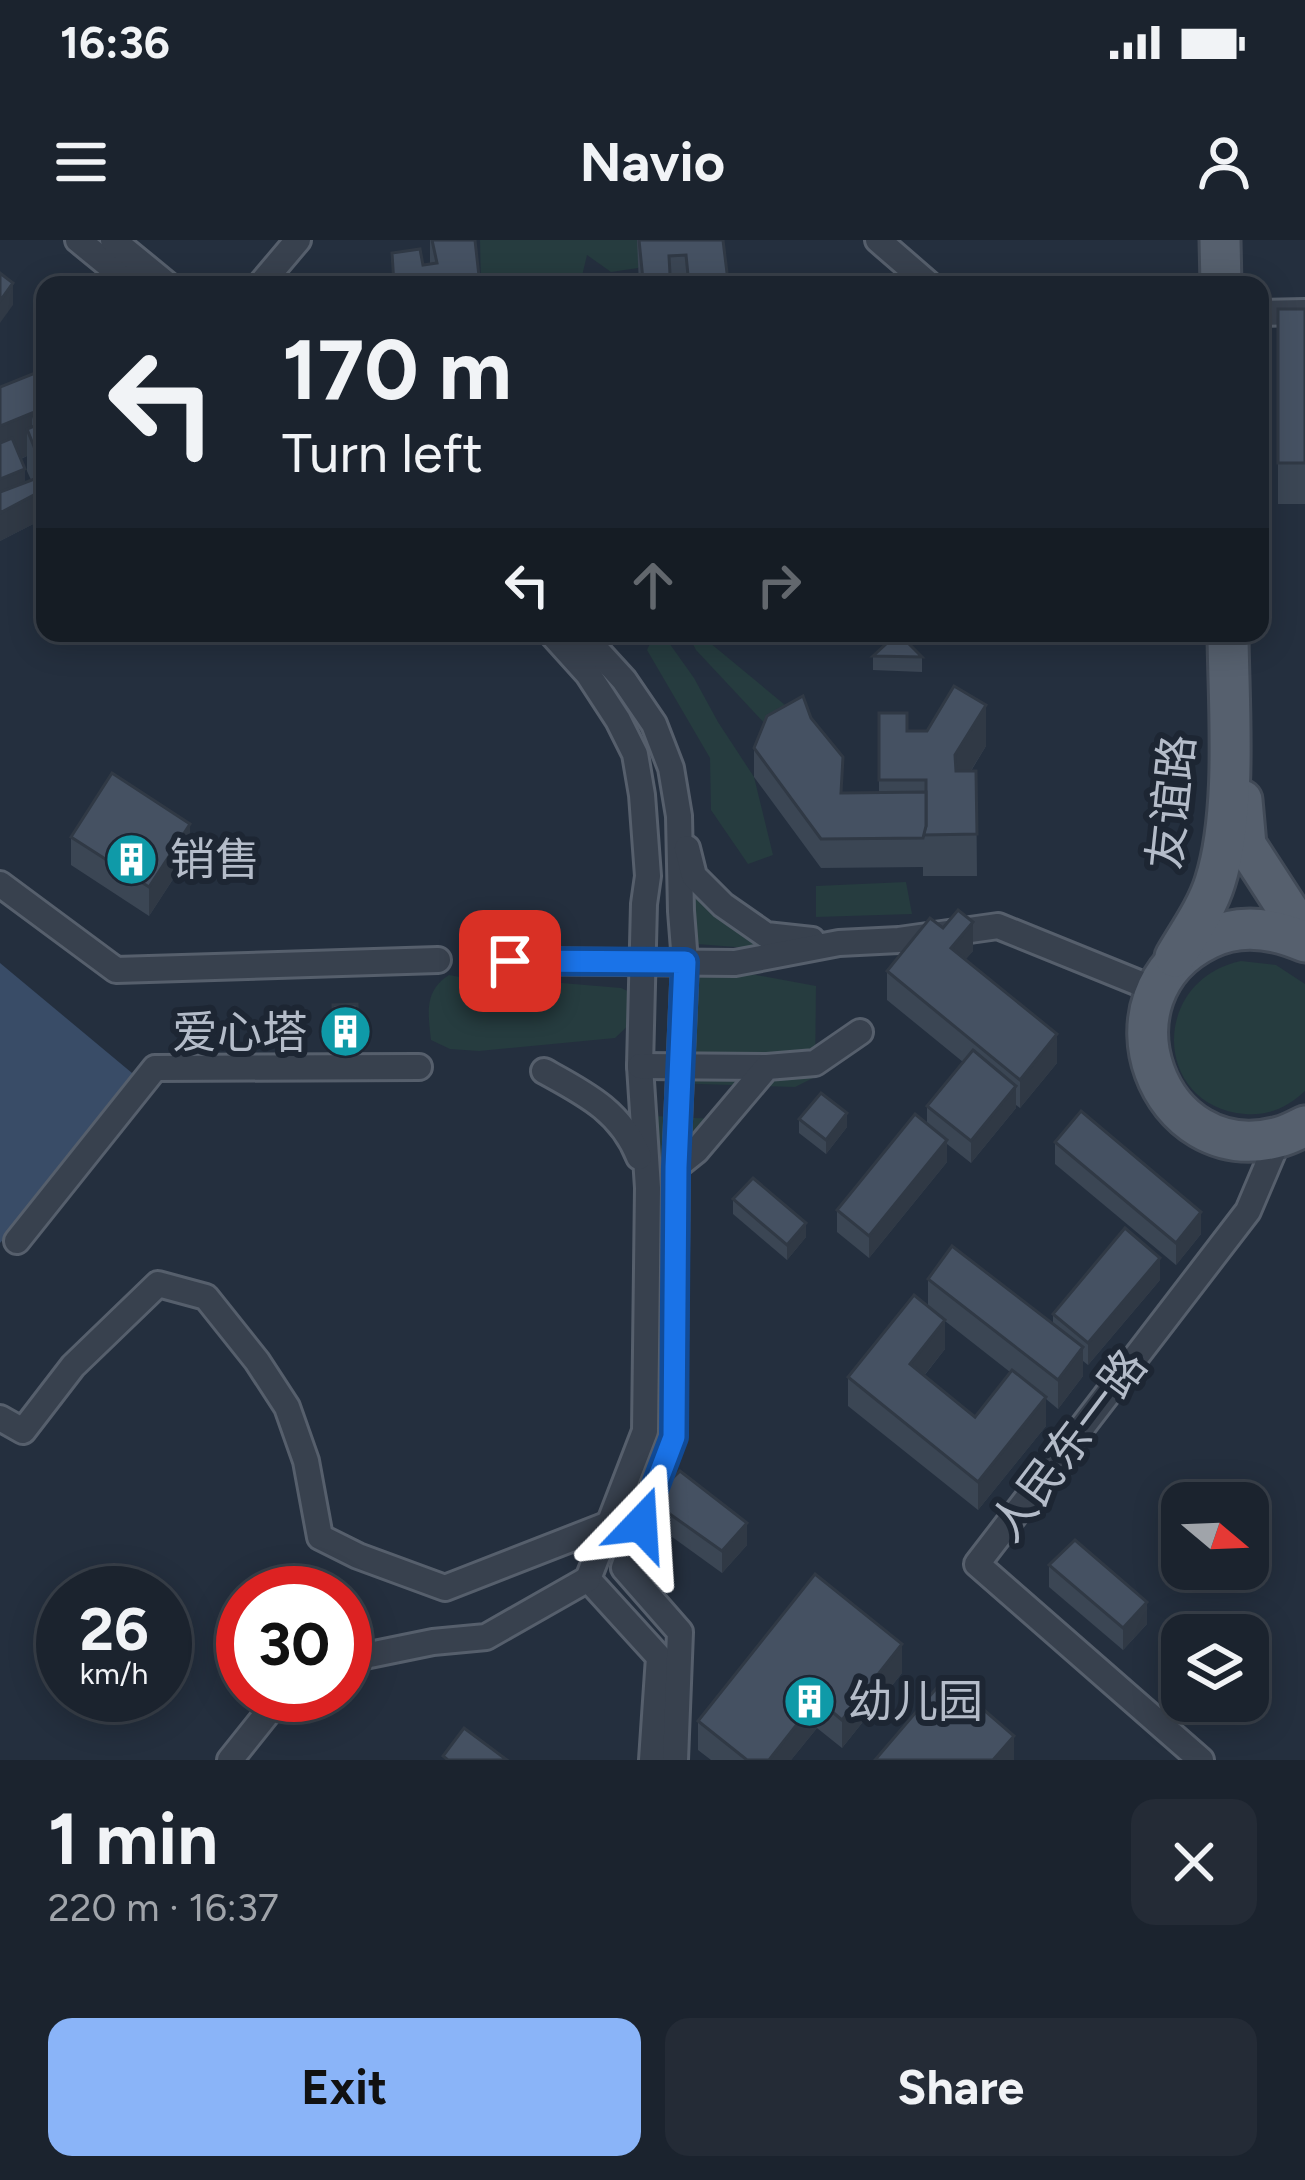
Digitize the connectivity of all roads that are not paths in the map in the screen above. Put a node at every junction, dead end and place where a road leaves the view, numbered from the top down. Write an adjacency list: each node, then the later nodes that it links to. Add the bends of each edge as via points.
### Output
1 (78, 240): 7 (street)
2 (113, 240): 8 (street)
3 (298, 240): 9 (street)
4 (858, 240): 10 (street)
5 (878, 240): 11 (street)
6 (1220, 240): 12 (main road)
7 (122, 276)
8 (157, 276)
9 (268, 276)
10 (899, 276)
11 (920, 276)
12 (1221, 276)
13 (1305, 312): 14 (street)
14 (1269, 313)
15 (559, 642): 25 (street, via 635,754 648,876)
16 (589, 642): 19 (street, via 654,724)
17 (1228, 642): 27 (main road, 友谊路, via 1223,841 1215,882)
18 (1229, 642): 21 (main road, 友谊路, via 1246,845)
19 (679, 816): 22 (street, via 694,876 723,905 766,935); 26 (street)
20 (0, 884): 23 (street, via 116,970)
21 (1305, 939): 27 (main road, via 1252,928 1221,932 1193,946)
22 (839, 944): 26 (street, via 735,963); 27 (street, via 998,926)
23 (438, 960)
24 (510, 961): 25 (street)
25 (643, 962): 26 (street); 29 (street)
26 (685, 962): 30 (street)
27 (1163, 979): 34 (main road, 友谊路, via 1147,1023 1148,1057 1161,1089 1211,1133 1244,1141)
28 (860, 1032): 31 (street, via 815,1063)
29 (640, 1066): 30 (street); 36 (street)
30 (680, 1066): 31 (street); 35 (street)
31 (767, 1066): 35 (street)
32 (419, 1067): 37 (street, via 155,1068)
33 (544, 1071): 36 (street, via 600,1102 629,1133)
34 (1292, 1132): 46 (street, 人民东一路, via 1248,1210 977,1564)
35 (676, 1167): 45 (street, via 674,1437 624,1568 680,1632)
36 (648, 1188): 39 (street, via 645,1431)
37 (16, 1240)
38 (0, 1418): 39 (street, via 23,1430 73,1366 158,1284 206,1297 287,1407 320,1537 445,1588)
39 (609, 1524): 40 (street)
40 (588, 1579): 41 (street, via 486,1636); 44 (street, via 659,1657)
41 (372, 1654)
42 (260, 1722): 43 (street)
43 (230, 1760)
44 (652, 1760)
45 (675, 1760)
46 (1201, 1760)

